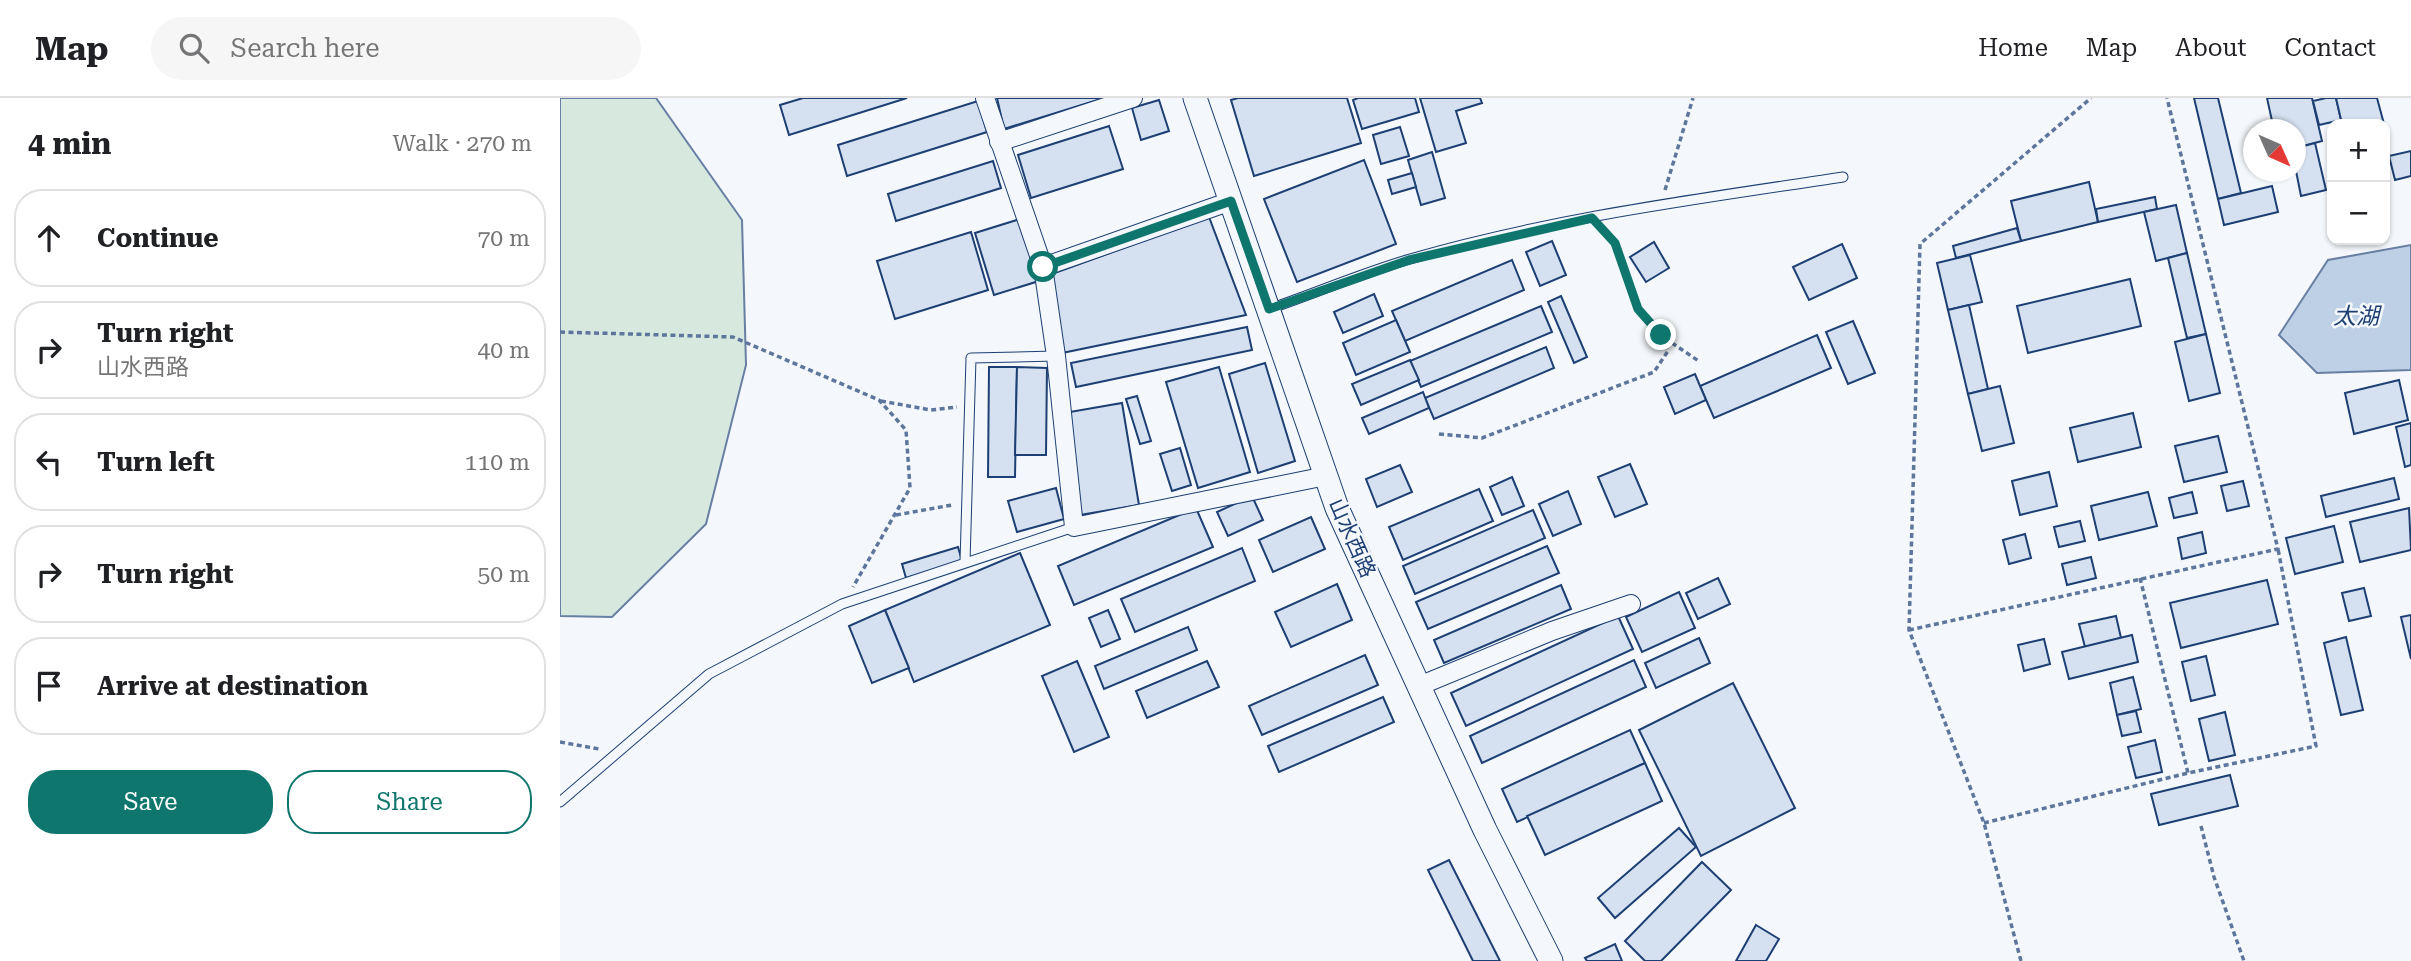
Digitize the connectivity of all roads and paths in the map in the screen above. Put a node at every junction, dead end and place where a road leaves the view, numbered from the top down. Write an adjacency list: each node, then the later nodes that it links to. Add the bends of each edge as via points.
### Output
1 (985, 98): 7 (street)
2 (1133, 98): 7 (street)
3 (1195, 98): 9 (street, 山水西路)
4 (1693, 98): 10 (path)
5 (2091, 98): 30 (path, via 1920,244)
6 (2167, 98): 25 (path)
7 (999, 142): 12 (street)
8 (1843, 177): 10 (lane)
9 (1231, 201): 12 (street); 13 (street, 山水西路)
10 (1660, 204): 11 (lane)
11 (1592, 218): 13 (lane, via 1409,260); 15 (path, via 1615,243 1638,309)
12 (1043, 267): 16 (street)
13 (1269, 309): 21 (street, 山水西路)
14 (560, 332): 18 (path, via 733,337)
15 (1661, 335): 17 (path); 20 (path, via 1668,351 1654,373 1482,438)
16 (1056, 356): 19 (lane, via 971,358); 24 (street)
17 (1700, 362)
18 (879, 400): 19 (path, via 931,410); 23 (path, via 906,429 910,488)
19 (970, 406): 22 (lane)
20 (1439, 434)
21 (1326, 476): 24 (street); 31 (street, 山水西路)
22 (967, 502): 23 (path); 26 (lane)
23 (895, 515): 28 (path)
24 (1074, 527): 26 (lane)
25 (2278, 549): 27 (path); 34 (path, via 2316,746)
26 (965, 562): 28 (lane)
27 (2140, 579): 30 (path); 34 (path)
28 (842, 604): 32 (lane, via 709,674)
29 (1632, 604): 31 (street, via 1552,631)
30 (1909, 630): 36 (path)
31 (1419, 686): 38 (street, 山水西路)
32 (635, 741): 33 (path, via 595,750); 35 (lane)
33 (560, 742)
34 (2188, 773): 36 (path)
35 (560, 802)
36 (1984, 823): 39 (path)
37 (2201, 826): 40 (path)
38 (1551, 961)
39 (2021, 961)
40 (2244, 961)

